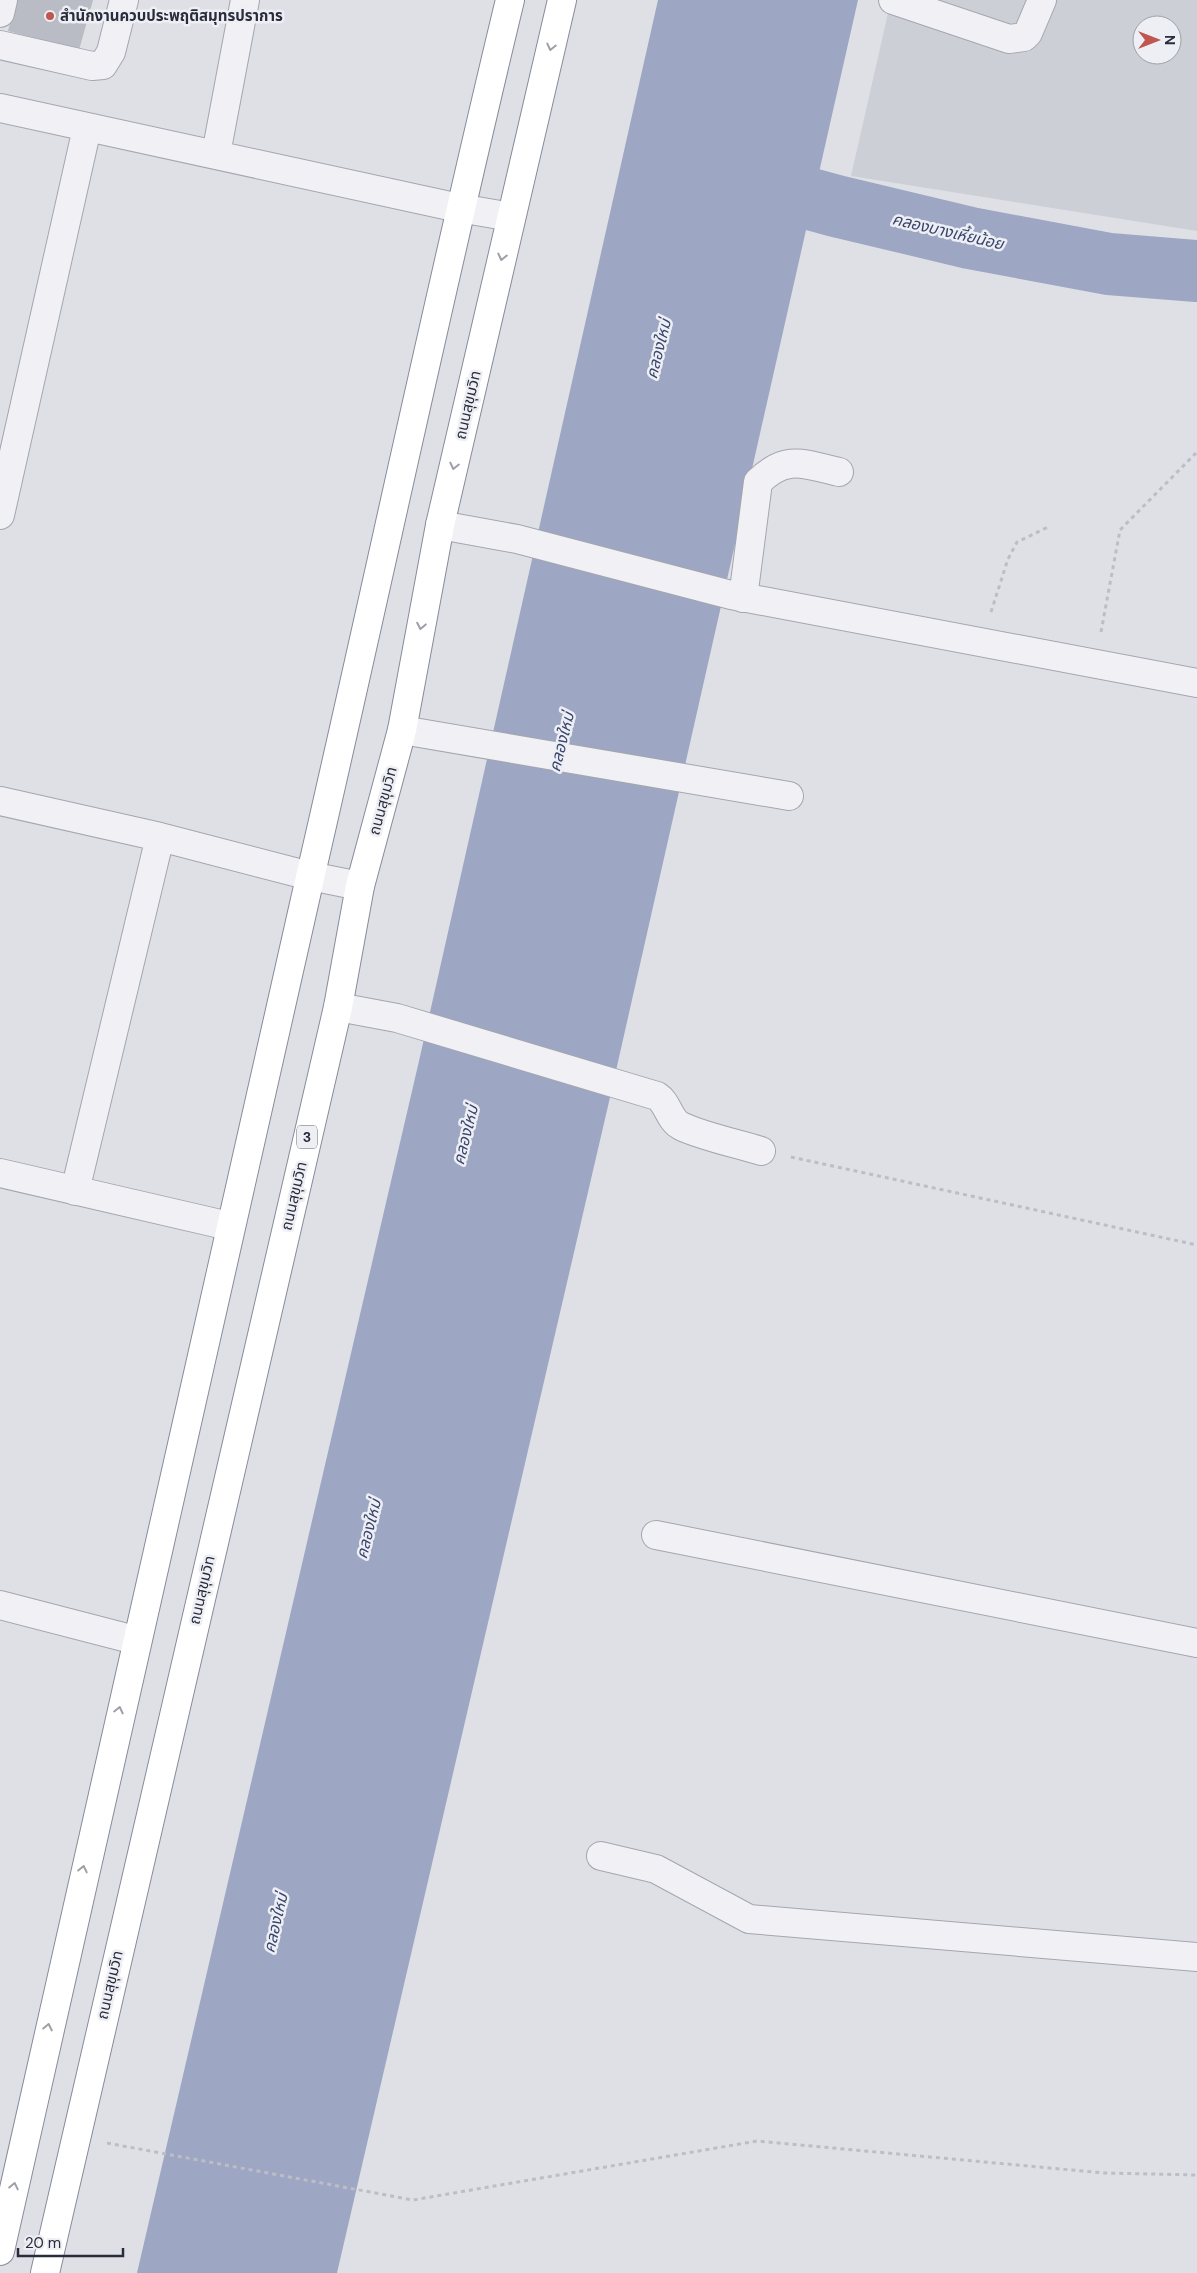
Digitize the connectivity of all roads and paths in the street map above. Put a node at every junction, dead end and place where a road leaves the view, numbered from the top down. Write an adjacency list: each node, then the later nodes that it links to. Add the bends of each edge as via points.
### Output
1 (3, 0): 8 (street)
2 (124, 0): 9 (street, via 111,52 103,65 92,66)
3 (245, 0): 12 (street)
4 (510, 0): 13 (highway)
5 (562, 0): 14 (highway, ถนนสุขุมวิท / 3, one-way to 14)
6 (893, 0): 7 (street, via 1009,38 1024,37 1028,33)
7 (1042, 0)
8 (0, 13)
9 (0, 45)
10 (0, 108): 11 (street)
11 (87, 128): 12 (street); 17 (street)
12 (216, 154): 13 (street)
13 (459, 208): 14 (street); 28 (highway)
14 (511, 217): 18 (highway, ถนนสุขุมวิท / 3, one-way to 18)
15 (1197, 452): 22 (path, via 1120,530)
16 (839, 472): 20 (street, via 785,464 771,469 758,482)
17 (0, 515)
18 (440, 525): 20 (street, via 517,538); 24 (highway, ถนนสุขุมวิท / 3, one-way to 24)
19 (1048, 527): 21 (path, via 1017,542 1008,559)
20 (737, 596): 21 (street)
21 (981, 641): 22 (street)
22 (1095, 664): 23 (street)
23 (1197, 683)
24 (402, 730): 25 (street); 29 (highway, ถนนสุขุมวิท / 3)
25 (789, 796)
26 (0, 801): 27 (street)
27 (160, 836): 28 (street); 33 (street)
28 (310, 876): 29 (street); 34 (highway)
29 (360, 886): 30 (highway, ถนนสุขุมวิท / 3)
30 (338, 1007): 31 (street, via 397,1018 657,1096 664,1100 670,1115 681,1126); 42 (highway, ถนนสุขุมวิท / 3)
31 (761, 1151): 35 (path)
32 (0, 1173): 33 (street)
33 (75, 1191): 34 (street)
34 (229, 1226): 38 (highway)
35 (1197, 1245)
36 (656, 1535): 39 (street)
37 (0, 1605): 38 (street)
38 (135, 1640): 44 (highway, one-way to 38, via 90,1832)
39 (1197, 1643)
40 (601, 1856): 41 (street, via 656,1869 749,1919)
41 (1197, 1957)
42 (75, 2137): 43 (path, via 413,2200 757,2141 1104,2172); 45 (highway, ถนนสุขุมวิท / 3)
43 (1197, 2175)
44 (0, 2251)
45 (44, 2273)

